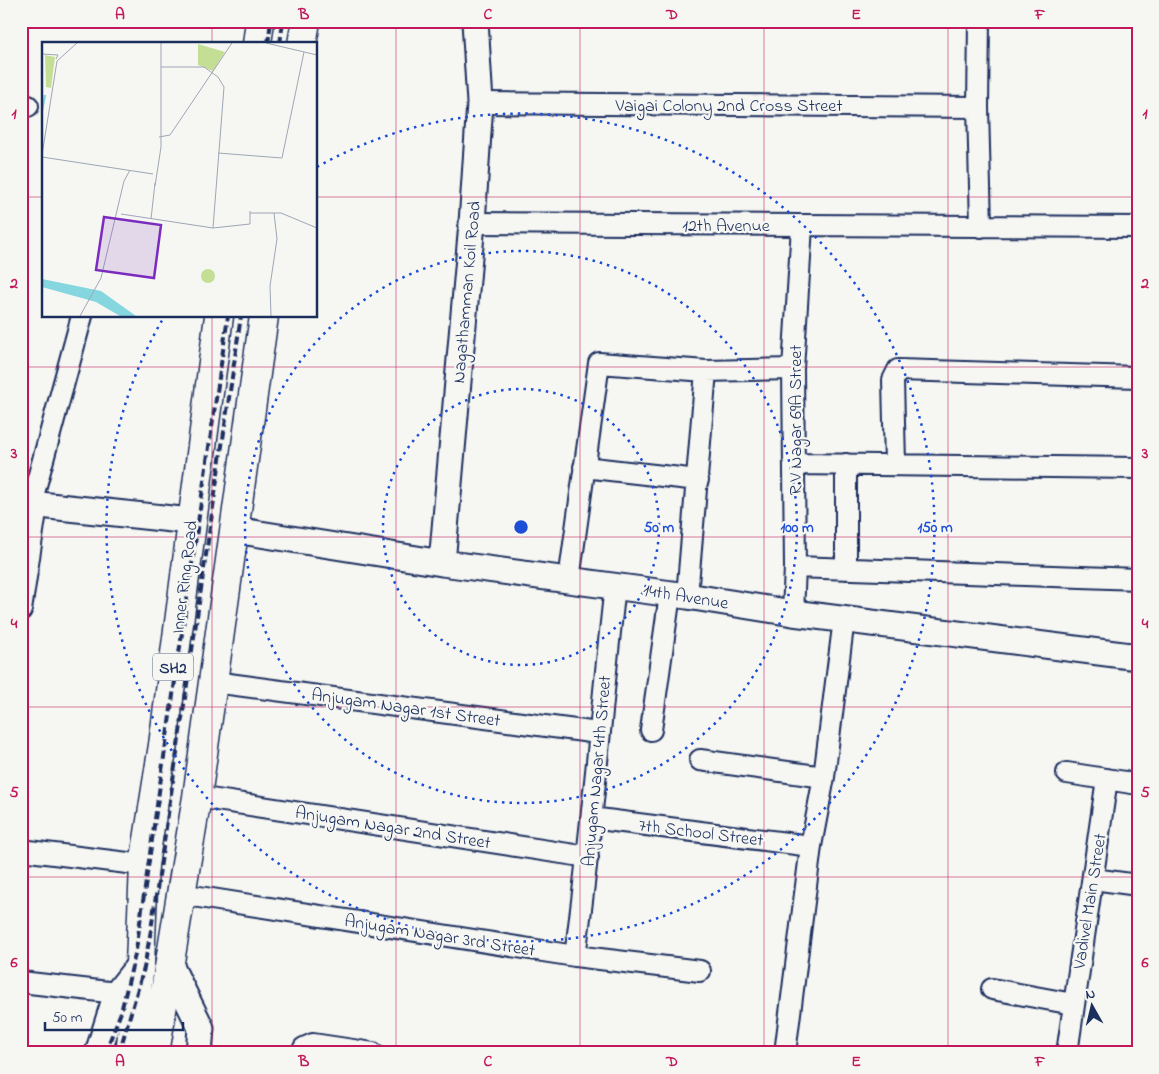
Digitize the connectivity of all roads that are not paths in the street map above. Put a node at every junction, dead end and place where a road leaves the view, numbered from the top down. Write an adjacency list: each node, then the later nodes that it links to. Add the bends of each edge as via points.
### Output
1 (260, 21): 5 (main road)
2 (306, 21): 6 (main road)
3 (475, 21): 7 (street, Nagathamman Koil Road)
4 (979, 21): 8 (street)
5 (256, 42)
6 (302, 42)
7 (480, 103): 8 (street, Vaigai Colony 2nd Cross Street); 9 (street, Nagathamman Koil Road)
8 (978, 107): 11 (street)
9 (472, 223): 10 (street, 12th Avenue); 28 (street, Nagathamman Koil Road)
10 (802, 226): 11 (street, 12th Avenue); 16 (street, R.V Nagar 69A Street)
11 (980, 227): 12 (street, 12th Avenue)
12 (1138, 227)
13 (81, 318): 25 (street)
14 (219, 318): 26 (main road, Inner Ring Road / SH2)
15 (264, 318): 27 (main road, SH2)
16 (793, 369): 17 (street); 19 (street, R.V Nagar 69A Street)
17 (706, 371): 22 (street, via 599,363); 24 (street)
18 (1138, 377): 21 (street, via 898,370 893,380)
19 (795, 464): 20 (street); 29 (street, R.V Nagar 69A Street)
20 (846, 464): 21 (street); 30 (street)
21 (895, 464): 23 (street)
22 (584, 466): 24 (street); 32 (street)
23 (1138, 468)
24 (698, 480): 34 (street)
25 (30, 504): 26 (street); 35 (street)
26 (191, 521): 52 (main road, Inner Ring Road / SH2)
27 (235, 530): 28 (street, 14th Avenue); 39 (main road, SH2)
28 (442, 562): 32 (street, 14th Avenue)
29 (796, 568): 30 (street); 36 (street, R.V Nagar 69A Street)
30 (846, 569): 31 (street)
31 (1138, 579)
32 (569, 580): 33 (street, 14th Avenue)
33 (615, 586): 34 (street, 14th Avenue); 41 (street, Anjugam Nagar 4th Street)
34 (679, 595): 36 (street, 14th Avenue); 40 (street)
35 (21, 610)
36 (793, 614): 37 (street, 14th Avenue)
37 (844, 619): 38 (street, 14th Avenue); 44 (street)
38 (1138, 657)
39 (214, 682): 41 (street, Anjugam Nagar 1st Street); 47 (main road, SH2)
40 (651, 730)
41 (598, 733): 48 (street, Anjugam Nagar 4th Street)
42 (700, 760): 44 (street)
43 (1067, 772): 45 (street)
44 (824, 777): 49 (street)
45 (1107, 778): 46 (street); 53 (street, Vadivel Main Street)
46 (1138, 784)
47 (197, 797): 51 (street, Anjugam Nagar 2nd Street); 55 (main road, SH2)
48 (591, 818): 49 (street, 7th School Street); 51 (street, Anjugam Nagar 4th Street)
49 (811, 846): 71 (street)
50 (21, 850): 52 (street)
51 (588, 857): 56 (street, Anjugam Nagar 4th Street)
52 (144, 865): 57 (main road, Inner Ring Road / SH2)
53 (1093, 878): 54 (street); 63 (street, Vadivel Main Street)
54 (1138, 885)
55 (180, 894): 56 (street, Anjugam Nagar 3rd Street); 58 (main road, SH2)
56 (575, 956): 59 (street, Anjugam Nagar 3rd Street)
57 (140, 964): 62 (street); 64 (main road, Inner Ring Road / SH2)
58 (170, 965): 64 (main road, SH2); 68 (street, via 201,1028)
59 (700, 971)
60 (21, 982): 62 (street)
61 (992, 989): 63 (street)
62 (117, 993): 65 (street)
63 (1073, 1004): 72 (street, Vadivel Main Street)
64 (147, 1015): 66 (main road, SH2); 67 (main road, SH2)
65 (98, 1053)
66 (130, 1053)
67 (155, 1053)
68 (199, 1053)
69 (302, 1053): 70 (street, via 304,1048 313,1044)
70 (373, 1053)
71 (785, 1053)
72 (1067, 1053)

